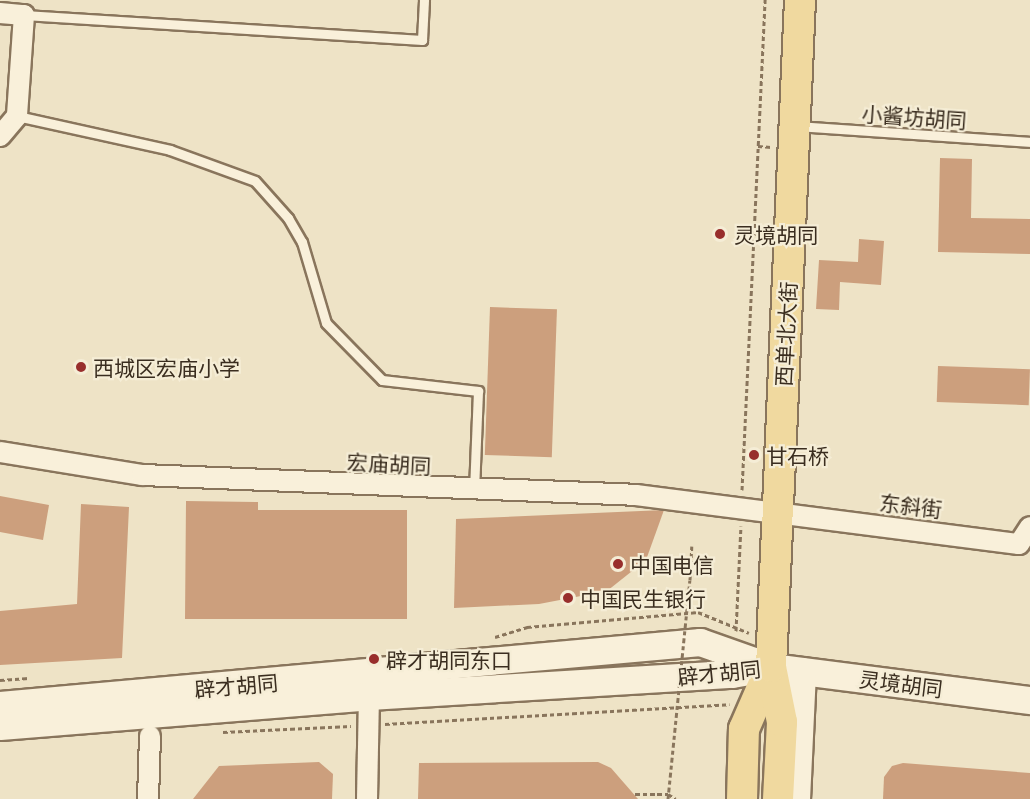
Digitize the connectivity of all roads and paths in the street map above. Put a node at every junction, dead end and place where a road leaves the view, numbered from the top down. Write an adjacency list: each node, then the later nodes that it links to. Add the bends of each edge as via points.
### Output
1 (424, 0): 5 (lane, via 422,40)
2 (765, 0): 12 (path)
3 (800, 0): 7 (main road, 西单北大街)
4 (0, 13): 5 (street)
5 (24, 15): 6 (street)
6 (17, 116): 8 (street); 11 (lane, via 170,150 255,181 288,218 302,242 326,323 382,380 478,391)
7 (795, 126): 9 (lane, 小酱坊胡同); 13 (main road, 西单北大街)
8 (0, 136)
9 (1030, 142)
10 (0, 452): 11 (street, 宏庙胡同, via 142,475)
11 (474, 491): 12 (street, 宏庙胡同, via 636,495)
12 (741, 508): 13 (street, 宏庙胡同); 17 (path)
13 (777, 512): 16 (street, 东斜街); 18 (main road, 西单北大街)
14 (1030, 527): 16 (street, 东斜街)
15 (692, 546): 29 (path, bridge, via 688,633)
16 (1024, 548)
17 (734, 664): 18 (main road, 辟才胡同); 20 (main road, 辟才胡同); 22 (main road, 辟才胡同, via 700,642); 23 (path)
18 (771, 667): 19 (main road, 灵境胡同); 23 (main road, 西单北大街); 35 (main road, 西单北大街, via 782,722)
19 (802, 670): 21 (main road, 灵境胡同); 36 (main road)
20 (369, 696): 24 (street); 25 (main road, 辟才胡同)
21 (1030, 700)
22 (0, 705)
23 (740, 706): 24 (path, 辟才胡同); 34 (main road, 西单北大街, via 744,729)
24 (368, 725): 26 (path, 辟才胡同); 31 (street)
25 (0, 726)
26 (219, 732)
27 (150, 736): 30 (street)
28 (635, 794): 29 (path, bridge)
29 (668, 794): 32 (path, bridge); 33 (path, bridge)
30 (148, 799)
31 (367, 799)
32 (668, 799)
33 (676, 799)
34 (742, 799)
35 (778, 799)
36 (796, 799)

